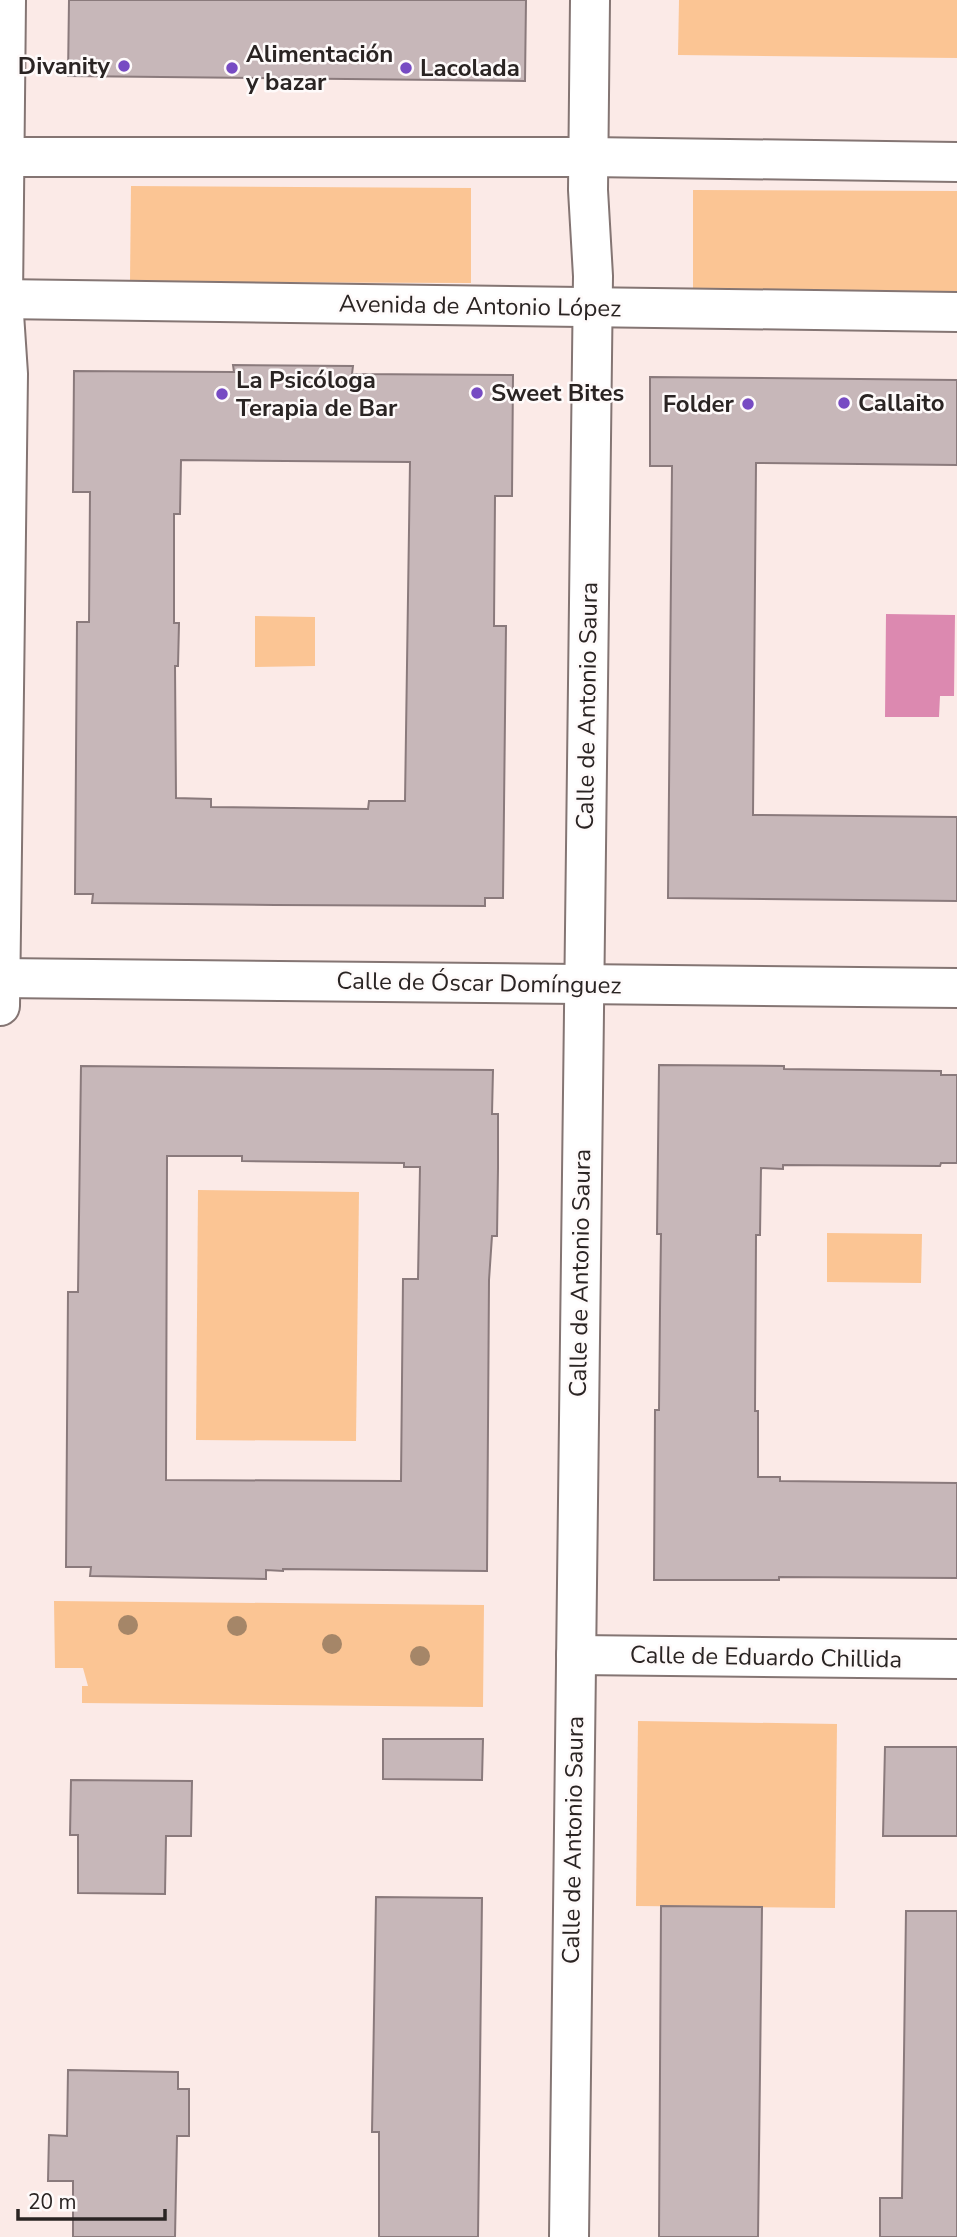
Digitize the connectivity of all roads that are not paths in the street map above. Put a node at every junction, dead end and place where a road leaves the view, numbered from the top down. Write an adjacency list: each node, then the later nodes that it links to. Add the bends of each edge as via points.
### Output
1 (6, 0): 3 (street)
2 (590, 0): 4 (street, Calle de Antonio Saura)
3 (3, 157): 4 (street); 6 (street)
4 (589, 157): 5 (street); 7 (street, Calle de Antonio Saura)
5 (957, 162)
6 (2, 299): 7 (street, Avenida de Antonio López); 9 (street, via 8,374)
7 (592, 308): 8 (street, Avenida de Antonio López); 10 (street, Calle de Antonio Saura)
8 (957, 312)
9 (1, 978): 10 (street, Calle de Óscar Domínguez); 12 (street)
10 (584, 985): 11 (street, Calle de Óscar Domínguez); 13 (street, Calle de Antonio Saura)
11 (957, 988)
12 (0, 1006)
13 (576, 1655): 14 (street, Calle de Eduardo Chillida); 15 (street, Calle de Antonio Saura)
14 (957, 1659)
15 (569, 2237)

